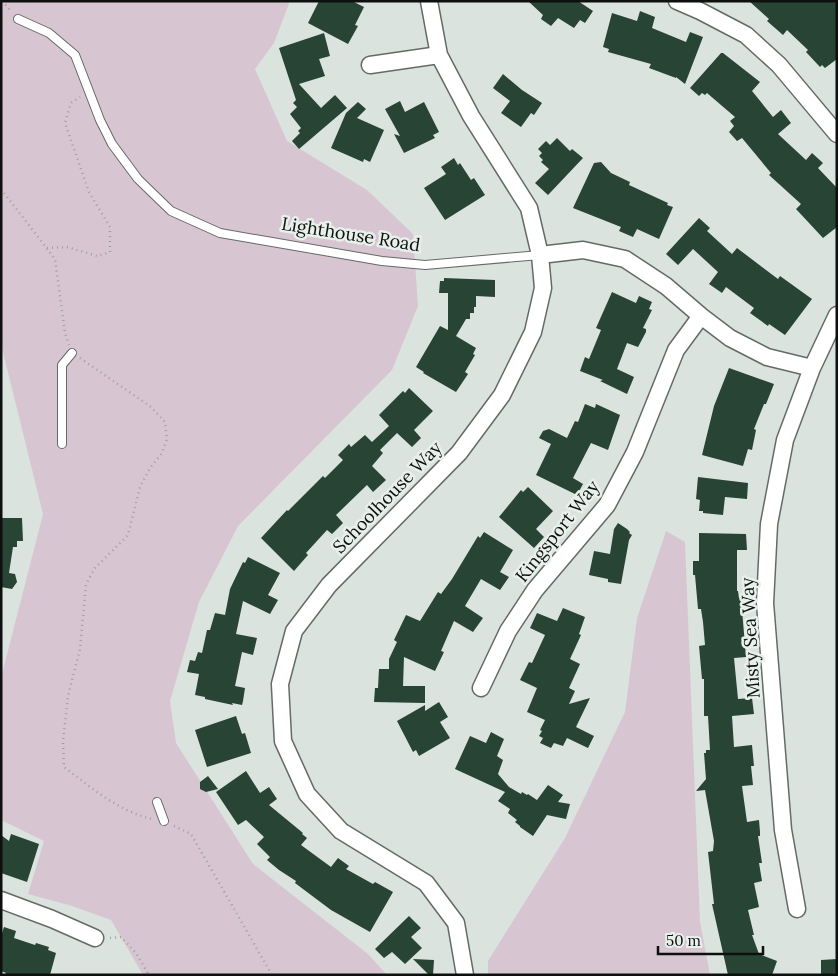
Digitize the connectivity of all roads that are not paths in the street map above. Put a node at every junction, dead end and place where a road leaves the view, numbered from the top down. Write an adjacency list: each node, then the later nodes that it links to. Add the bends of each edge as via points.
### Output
1 (429, 1): 4 (street, Schoolhouse Way)
2 (677, 1): 6 (street, via 746,35 779,65)
3 (18, 18): 7 (lane, Lighthouse Road, via 49,32 75,55 112,144 138,179 171,211 220,233 382,261 425,265)
4 (439, 55): 5 (street); 7 (street, Schoolhouse Way, via 471,116 529,208)
5 (370, 65)
6 (837, 134)
7 (540, 255): 9 (street, Lighthouse Road, via 583,250 625,259 666,286); 19 (street, Schoolhouse Way, via 543,288 533,332 502,394 459,453 329,585 294,631 280,684 283,741 307,794 341,831 426,883 456,923)
8 (837, 315): 11 (street, Misty Sea Way)
9 (701, 316): 11 (street, Lighthouse Road, via 730,338 767,357); 13 (street, Kingsport Way, via 676,350 635,452 607,505 535,590 508,630)
10 (72, 353): 12 (lane, via 62,365)
11 (812, 368): 17 (street, Misty Sea Way, via 785,440 769,524 765,603 783,830)
12 (62, 444)
13 (481, 688)
14 (157, 802): 15 (lane)
15 (164, 821)
16 (1, 900): 18 (street)
17 (797, 909)
18 (95, 938)
19 (465, 975)

